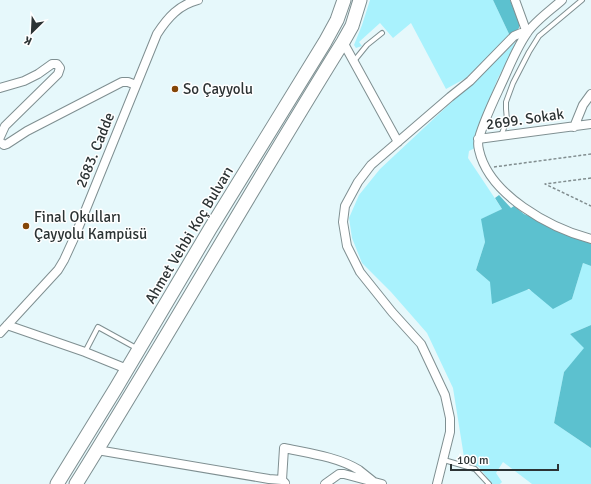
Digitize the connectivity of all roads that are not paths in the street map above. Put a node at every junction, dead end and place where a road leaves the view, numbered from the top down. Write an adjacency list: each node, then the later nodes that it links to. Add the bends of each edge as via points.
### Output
1 (198, 0): 11 (street, 2683. Cadde, via 175,11 163,25)
2 (344, 0): 24 (main road, Ahmet Vehbi Koç Bulvarı, via 325,42)
3 (360, 0): 9 (main road, Ahmet Vehbi Koç Bulvarı)
4 (515, 0): 8 (street)
5 (562, 0): 8 (street)
6 (582, 0): 17 (lane, via 539,36 529,52 506,102 507,120)
7 (382, 32): 10 (lane)
8 (527, 32): 18 (street); 20 (street, via 520,32 514,36 470,81)
9 (343, 42): 10 (street); 27 (main road, Ahmet Vehbi Koç Bulvarı)
10 (354, 61): 20 (street)
11 (136, 85): 19 (street, via 122,82 27,131 8,144); 22 (street, 2683. Cadde, via 64,260 51,278)
12 (0, 88): 16 (street, via 24,81 52,64 57,64 60,68 58,74 5,126)
13 (591, 94): 15 (street, via 583,105)
14 (591, 124): 15 (street, 2699. Sokak)
15 (574, 127): 17 (street, 2699. Sokak)
16 (0, 136)
17 (501, 136): 18 (street, 2699. Sokak)
18 (478, 139): 21 (street, 2699. Sokak, via 486,168 500,188 519,204 560,227)
19 (0, 142)
20 (398, 142): 28 (street, via 371,165 358,182 345,206 343,222 347,246 360,272 421,344 445,395 450,432)
21 (591, 239)
22 (6, 326): 23 (street, 2683. Cadde); 25 (street)
23 (0, 332)
24 (139, 350): 25 (lane, via 98,327); 26 (main road, Ahmet Vehbi Koç Bulvarı)
25 (85, 352): 26 (street)
26 (127, 369): 32 (main road, Ahmet Vehbi Koç Bulvarı)
27 (97, 450): 29 (street); 33 (main road, Ahmet Vehbi Koç Bulvarı)
28 (444, 460): 35 (street); 36 (lane, via 475,469)
29 (268, 481): 30 (street)
30 (283, 482): 31 (street, via 284,448 336,461 358,470)
31 (378, 483): 34 (street, via 339,474)
32 (57, 484)
33 (76, 484)
34 (325, 484)
35 (437, 484)
36 (489, 484)

